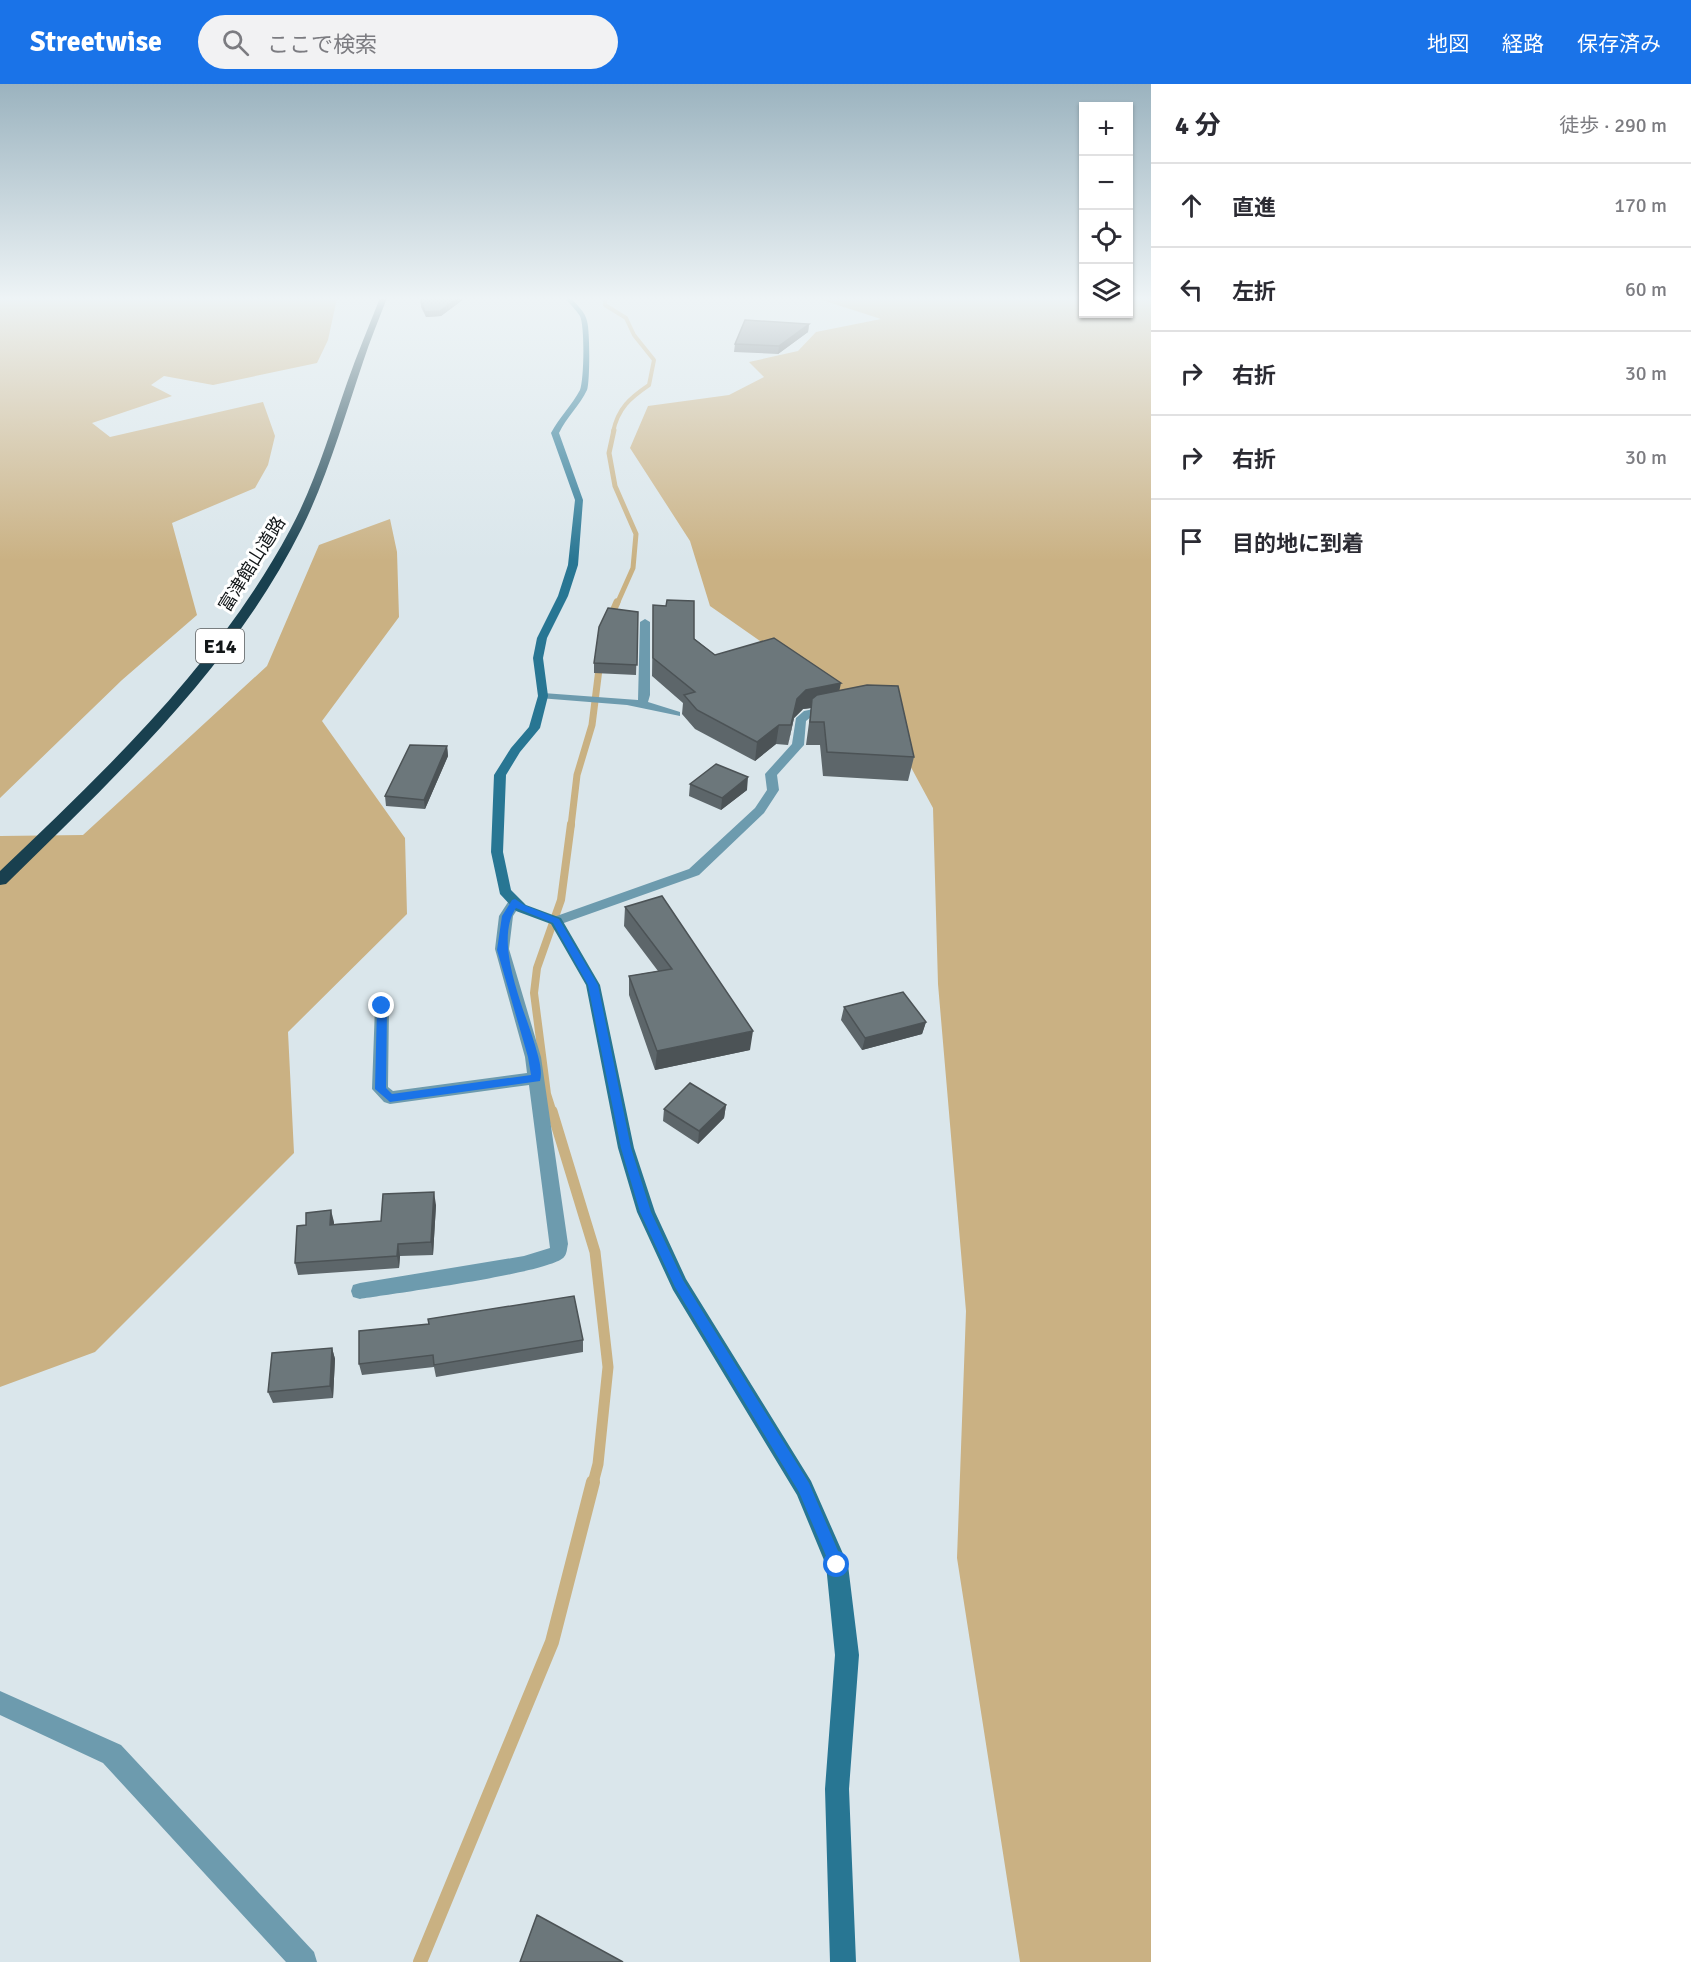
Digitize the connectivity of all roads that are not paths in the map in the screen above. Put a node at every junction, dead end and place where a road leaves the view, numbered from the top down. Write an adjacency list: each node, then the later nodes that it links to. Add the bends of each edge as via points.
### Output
1 (350, 386): 8 (highway, 富津館山道路 / E14, via 313,491 295,531 262,586 204,665 127,754)
2 (584, 386): 4 (street, via 555,433 579,500 579,513 570,575 542,638 538,658)
3 (645, 622): 5 (street)
4 (543, 696): 5 (street); 9 (street, via 534,728 500,774 497,852 505,891)
5 (642, 703): 7 (street)
6 (843, 706): 10 (street, via 808,712 800,720 798,745 771,774 773,790 760,810 694,872)
7 (676, 714)
8 (0, 880)
9 (515, 902): 10 (street); 12 (street, via 506,916 502,950)
10 (556, 921): 16 (street, via 593,985 626,1148 646,1212 679,1284 804,1488 837,1565 847,1655 837,1789)
11 (382, 1006): 12 (street, via 380,1089 390,1098)
12 (536, 1078): 13 (street, via 558,1252 524,1264)
13 (360, 1291)
14 (0, 1703): 15 (street, via 112,1754)
15 (304, 1962)
16 (843, 1962)

